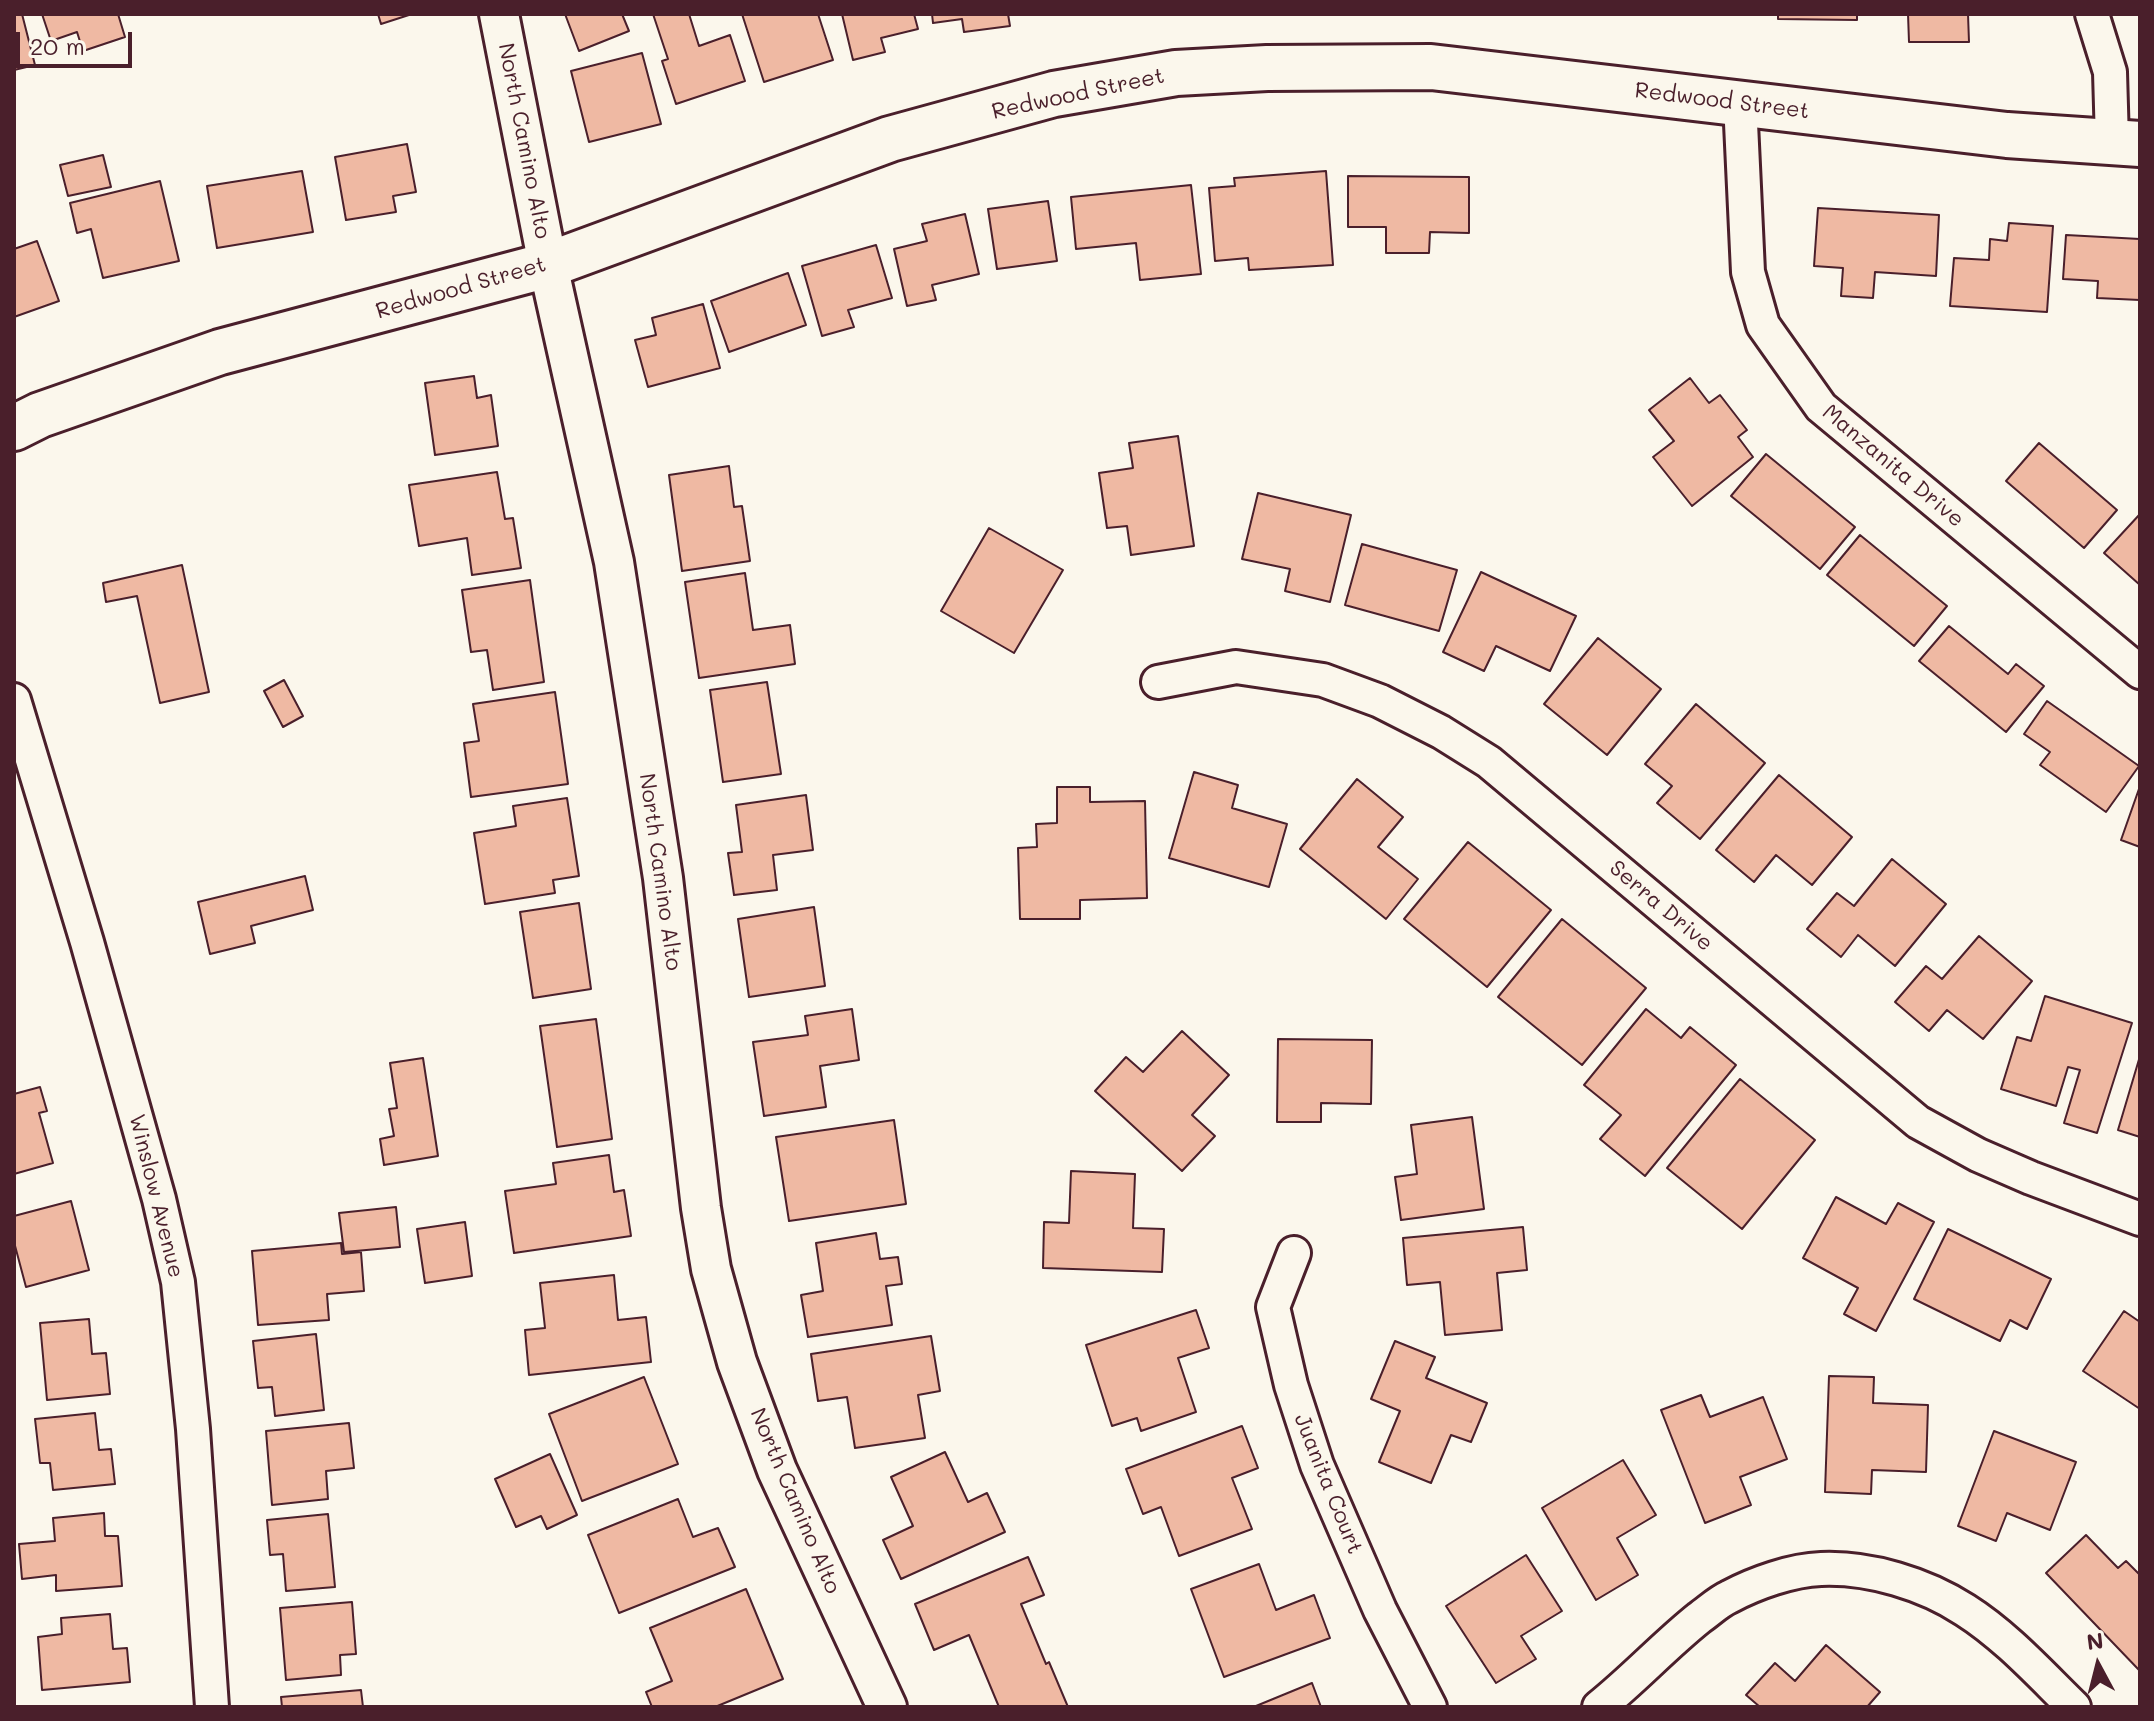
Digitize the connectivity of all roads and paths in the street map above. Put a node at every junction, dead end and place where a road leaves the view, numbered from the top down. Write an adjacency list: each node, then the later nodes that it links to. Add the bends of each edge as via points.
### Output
1 (499, 14): 5 (street, North Camino Alto)
2 (2092, 14): 4 (street)
3 (1740, 102): 4 (main road, Redwood Street, via 2007,135); 5 (main road, Redwood Street, via 1431,67 1176,73 1054,94 890,139); 7 (street, Manzanita Drive, via 1748,272 1763,325 1821,407)
4 (2126, 143)
5 (548, 265): 6 (main road, Redwood Street, via 220,352); 13 (street, North Camino Alto, via 614,562 663,878 711,1269 737,1362 777,1470)
6 (14, 428)
7 (2140, 672)
8 (1158, 682): 10 (street, Serra Drive, via 1236,667 1323,680 1441,732 1489,762 1918,1122 1978,1155)
9 (14, 700): 12 (street, Winslow Avenue, via 87,942 178,1282)
10 (2140, 1219)
11 (1294, 1253): 14 (street, Juanita Court, via 1273,1307 1291,1385 1317,1465 1380,1610)
12 (212, 1707)
13 (887, 1707)
14 (1430, 1707)
15 (1599, 1707): 16 (street, via 1727,1597 1773,1578 1821,1569 1873,1573 1925,1588 2004,1641)
16 (2074, 1707)

